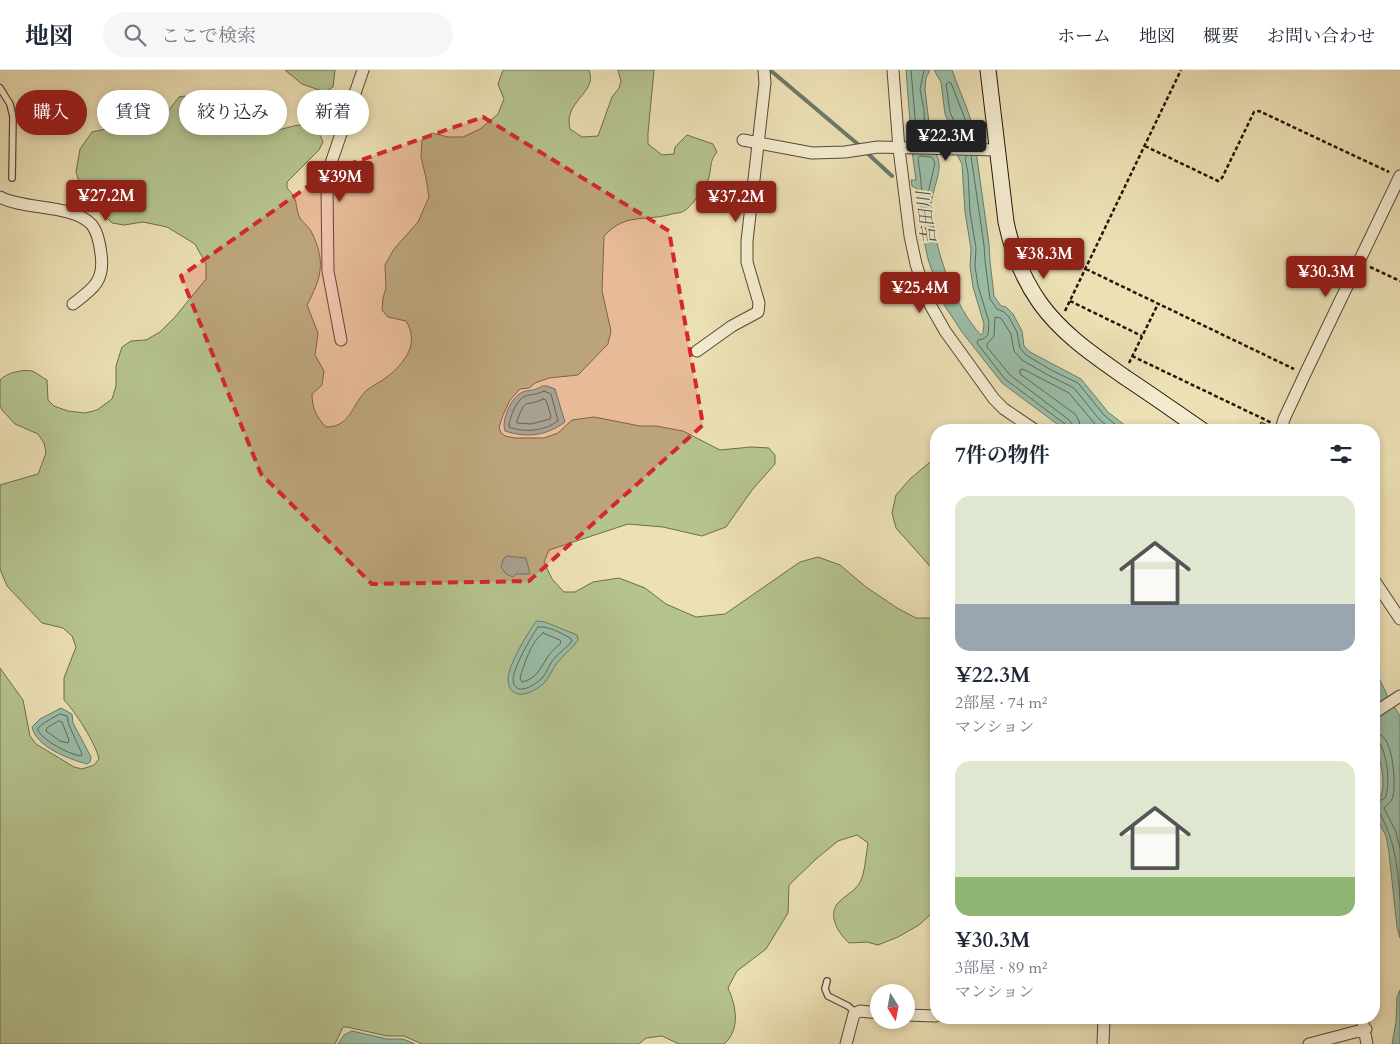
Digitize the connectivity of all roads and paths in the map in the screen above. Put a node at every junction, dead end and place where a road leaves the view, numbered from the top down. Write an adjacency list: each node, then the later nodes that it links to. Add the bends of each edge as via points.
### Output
1 (363, 70): 23 (street, via 331,163 327,188 328,272)
2 (764, 70): 8 (street)
3 (893, 70): 10 (street)
4 (988, 70): 11 (street)
5 (1181, 70): 9 (path)
6 (0, 88): 13 (lane, via 10,104 13,117)
7 (743, 140): 8 (street)
8 (759, 142): 10 (street, via 812,153 886,147); 24 (street, via 747,240 747,262 759,303 758,312)
9 (1144, 146): 12 (path, via 1218,181 1254,112 1259,111); 16 (path)
10 (903, 149): 11 (street); 28 (street, via 910,236 928,301 936,318 994,400)
11 (992, 150): 21 (street, via 1011,244 1029,286)
12 (1400, 177): 15 (street)
13 (12, 178)
14 (0, 197): 19 (street, via 17,204 72,214 93,226 100,249 101,276 94,288)
15 (1358, 261): 17 (path); 26 (street)
16 (1086, 269): 18 (path); 20 (path)
17 (1400, 281)
18 (1070, 301): 21 (path, via 1064,314); 22 (path)
19 (73, 304)
20 (1158, 304): 22 (path); 26 (path)
21 (1056, 321): 27 (street, via 1084,347)
22 (1142, 336): 25 (path)
23 (341, 340)
24 (697, 351)
25 (1132, 356): 27 (path); 30 (path)
26 (1305, 374): 31 (street)
27 (1123, 375): 29 (street)
28 (1026, 424)
29 (1193, 424)
30 (1272, 424)
31 (1284, 424)
32 (1380, 589): 33 (street)
33 (1400, 619)
34 (1400, 696): 35 (street)
35 (1380, 709)
36 (827, 981): 37 (lane, via 825,989 828,996)
37 (855, 1012): 38 (street); 44 (street)
38 (870, 1012)
39 (915, 1015): 40 (street)
40 (930, 1016)
41 (1104, 1024): 45 (street)
42 (1364, 1024): 43 (street)
43 (1366, 1029): 46 (street); 47 (street)
44 (846, 1044)
45 (1103, 1044)
46 (1309, 1044)
47 (1368, 1044)

